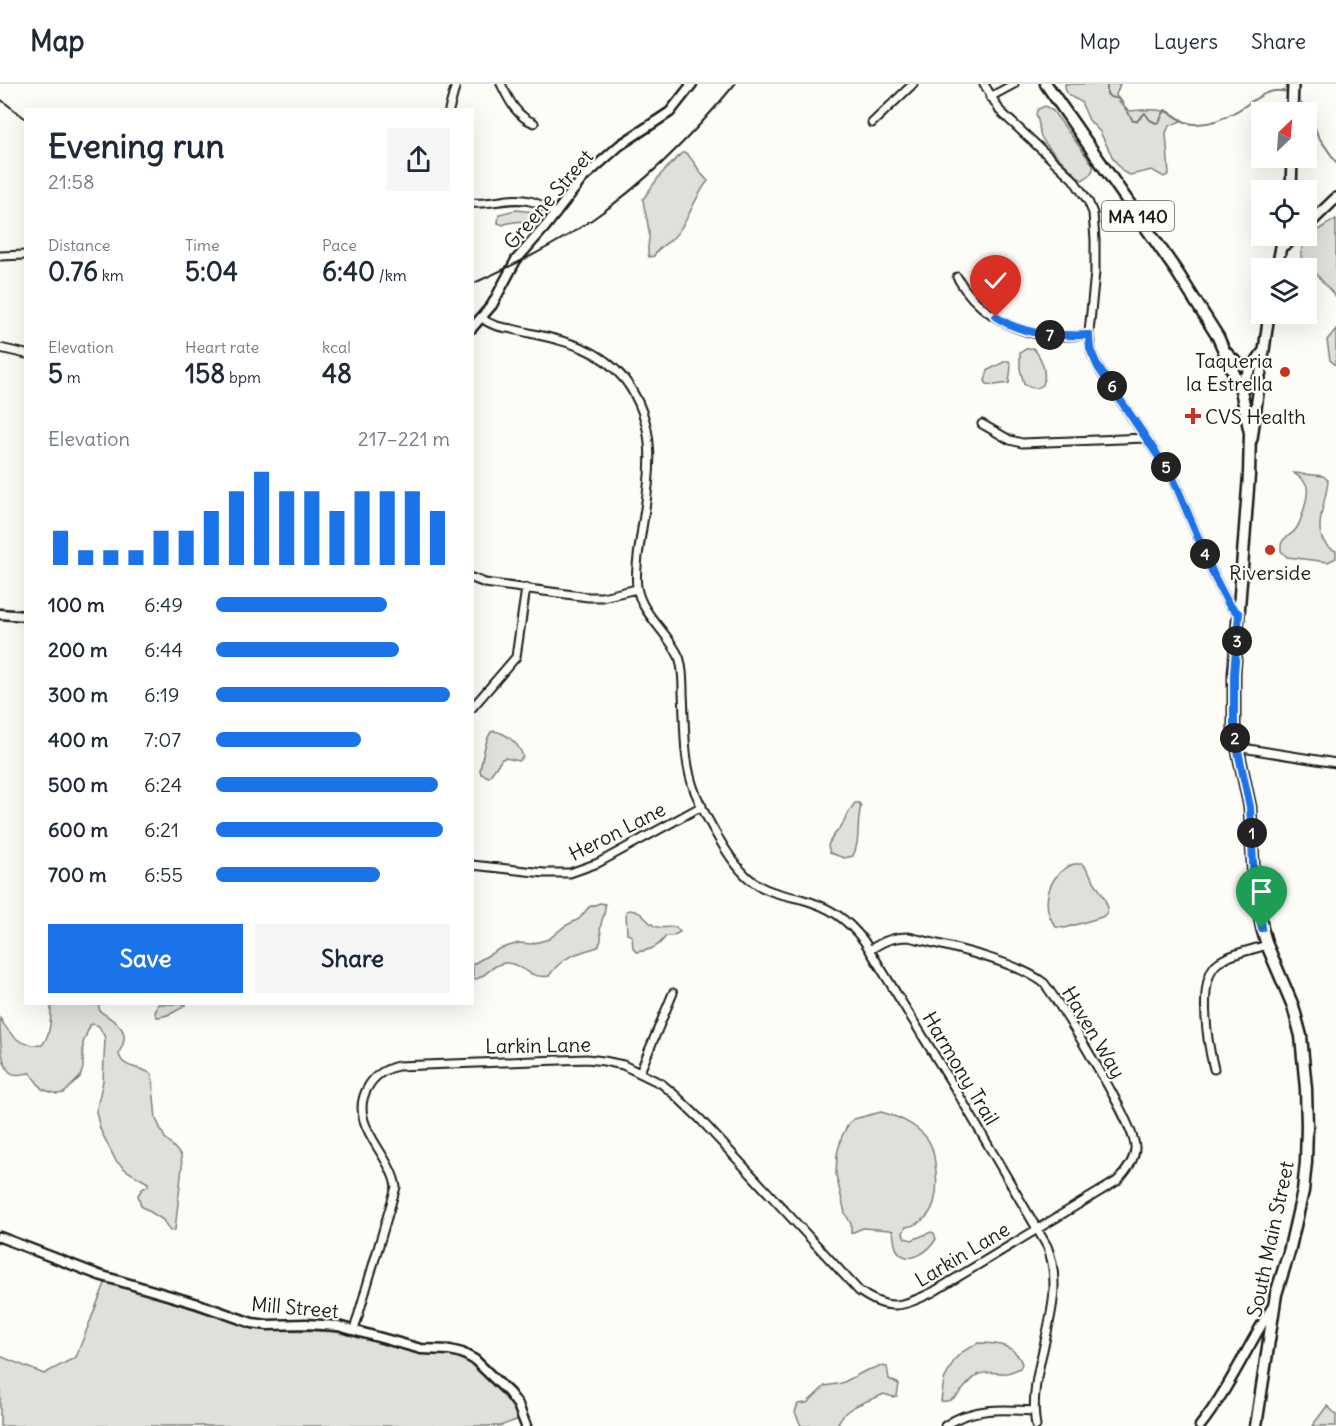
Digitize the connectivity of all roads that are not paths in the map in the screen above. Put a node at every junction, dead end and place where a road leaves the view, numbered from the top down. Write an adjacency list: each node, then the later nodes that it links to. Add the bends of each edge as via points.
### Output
1 (456, 84): 11 (street)
2 (501, 84): 12 (street, via 521,117)
3 (692, 84): 16 (street, Greene Street, via 667,115 591,170)
4 (913, 84): 13 (street)
5 (984, 84): 9 (street)
6 (1014, 84): 9 (street)
7 (1046, 84): 29 (main road, MA 140, via 1190,291)
8 (1293, 86): 10 (main road)
9 (990, 97): 26 (street, via 1073,179 1090,204 1095,246)
10 (1292, 102)
11 (450, 108)
12 (534, 123)
13 (872, 123)
14 (1336, 198): 17 (main road)
15 (474, 203): 16 (street, via 523,200)
16 (556, 214): 23 (street, Greene Street, via 516,260)
17 (1317, 214)
18 (1281, 247): 21 (main road)
19 (24, 255): 20 (street)
20 (0, 256)
21 (1279, 258)
22 (957, 277): 26 (street, via 978,303 1012,326 1043,335)
23 (482, 318): 25 (street, Greene Street); 39 (street, via 494,325 566,341 593,352 617,371 639,402 651,461)
24 (1267, 324): 27 (main road)
25 (474, 326)
26 (1089, 335): 35 (street, via 1098,367)
27 (1264, 346): 31 (main road); 32 (main road)
28 (0, 348): 30 (street)
29 (1226, 352): 31 (main road, via 1242,365); 33 (main road, MA 140)
30 (24, 354)
31 (1256, 363): 33 (main road)
32 (1261, 372): 33 (main road, via 1255,383); 36 (main road)
33 (1239, 386): 36 (main road, South Main Street / MA 140)
34 (982, 424): 35 (street, via 1022,443)
35 (1146, 438): 41 (street, via 1175,481 1214,574 1229,605)
36 (1250, 444): 41 (main road, South Main Street / MA 140)
37 (474, 579): 38 (street)
38 (526, 588): 39 (street, via 595,597); 43 (street, via 516,657)
39 (637, 589): 46 (street, Harmony Trail, via 679,657 688,764)
40 (0, 614): 42 (street)
41 (1239, 614): 44 (main road, South Main Street / MA 140, via 1233,704)
42 (24, 616)
43 (474, 706)
44 (1236, 747): 45 (street); 48 (main road, South Main Street / MA 140, via 1250,807 1254,881)
45 (1336, 763)
46 (702, 806): 47 (street, Heron Lane, via 598,863 570,873); 49 (street, Harmony Trail, via 731,858 751,880 765,889 837,913 851,924)
47 (474, 865)
48 (1267, 945): 51 (street, via 1219,962 1211,969 1206,1006); 55 (main road, South Main Street / MA 140, via 1293,1006 1301,1036 1307,1099 1303,1191)
49 (870, 950): 53 (street, Harmony Trail); 53 (street, Haven Way, via 894,937 909,937 1023,970 1044,983 1083,1045 1126,1118 1136,1148 1132,1162 1117,1181)
50 (674, 993): 52 (street)
51 (1214, 1069)
52 (640, 1072): 53 (street, Larkin Lane, via 675,1095 859,1291 877,1303 910,1303); 56 (street, Larkin Lane, via 587,1059 398,1066 377,1076 364,1095 362,1114 368,1132 391,1167 396,1187)
53 (1036, 1229): 57 (street, Harmony Trail, via 1053,1262 1055,1287)
54 (0, 1237): 56 (street, Mill Street, via 99,1275 252,1323 316,1324)
55 (1274, 1305): 61 (street); 62 (main road, South Main Street / MA 140)
56 (354, 1330): 58 (street, Mill Street, via 407,1346 457,1351 468,1356 509,1393)
57 (1034, 1411): 59 (street, via 982,1411); 60 (street, Harmony Trail)
58 (526, 1426)
59 (945, 1426)
60 (1036, 1426)
61 (1200, 1426)
62 (1256, 1426)

